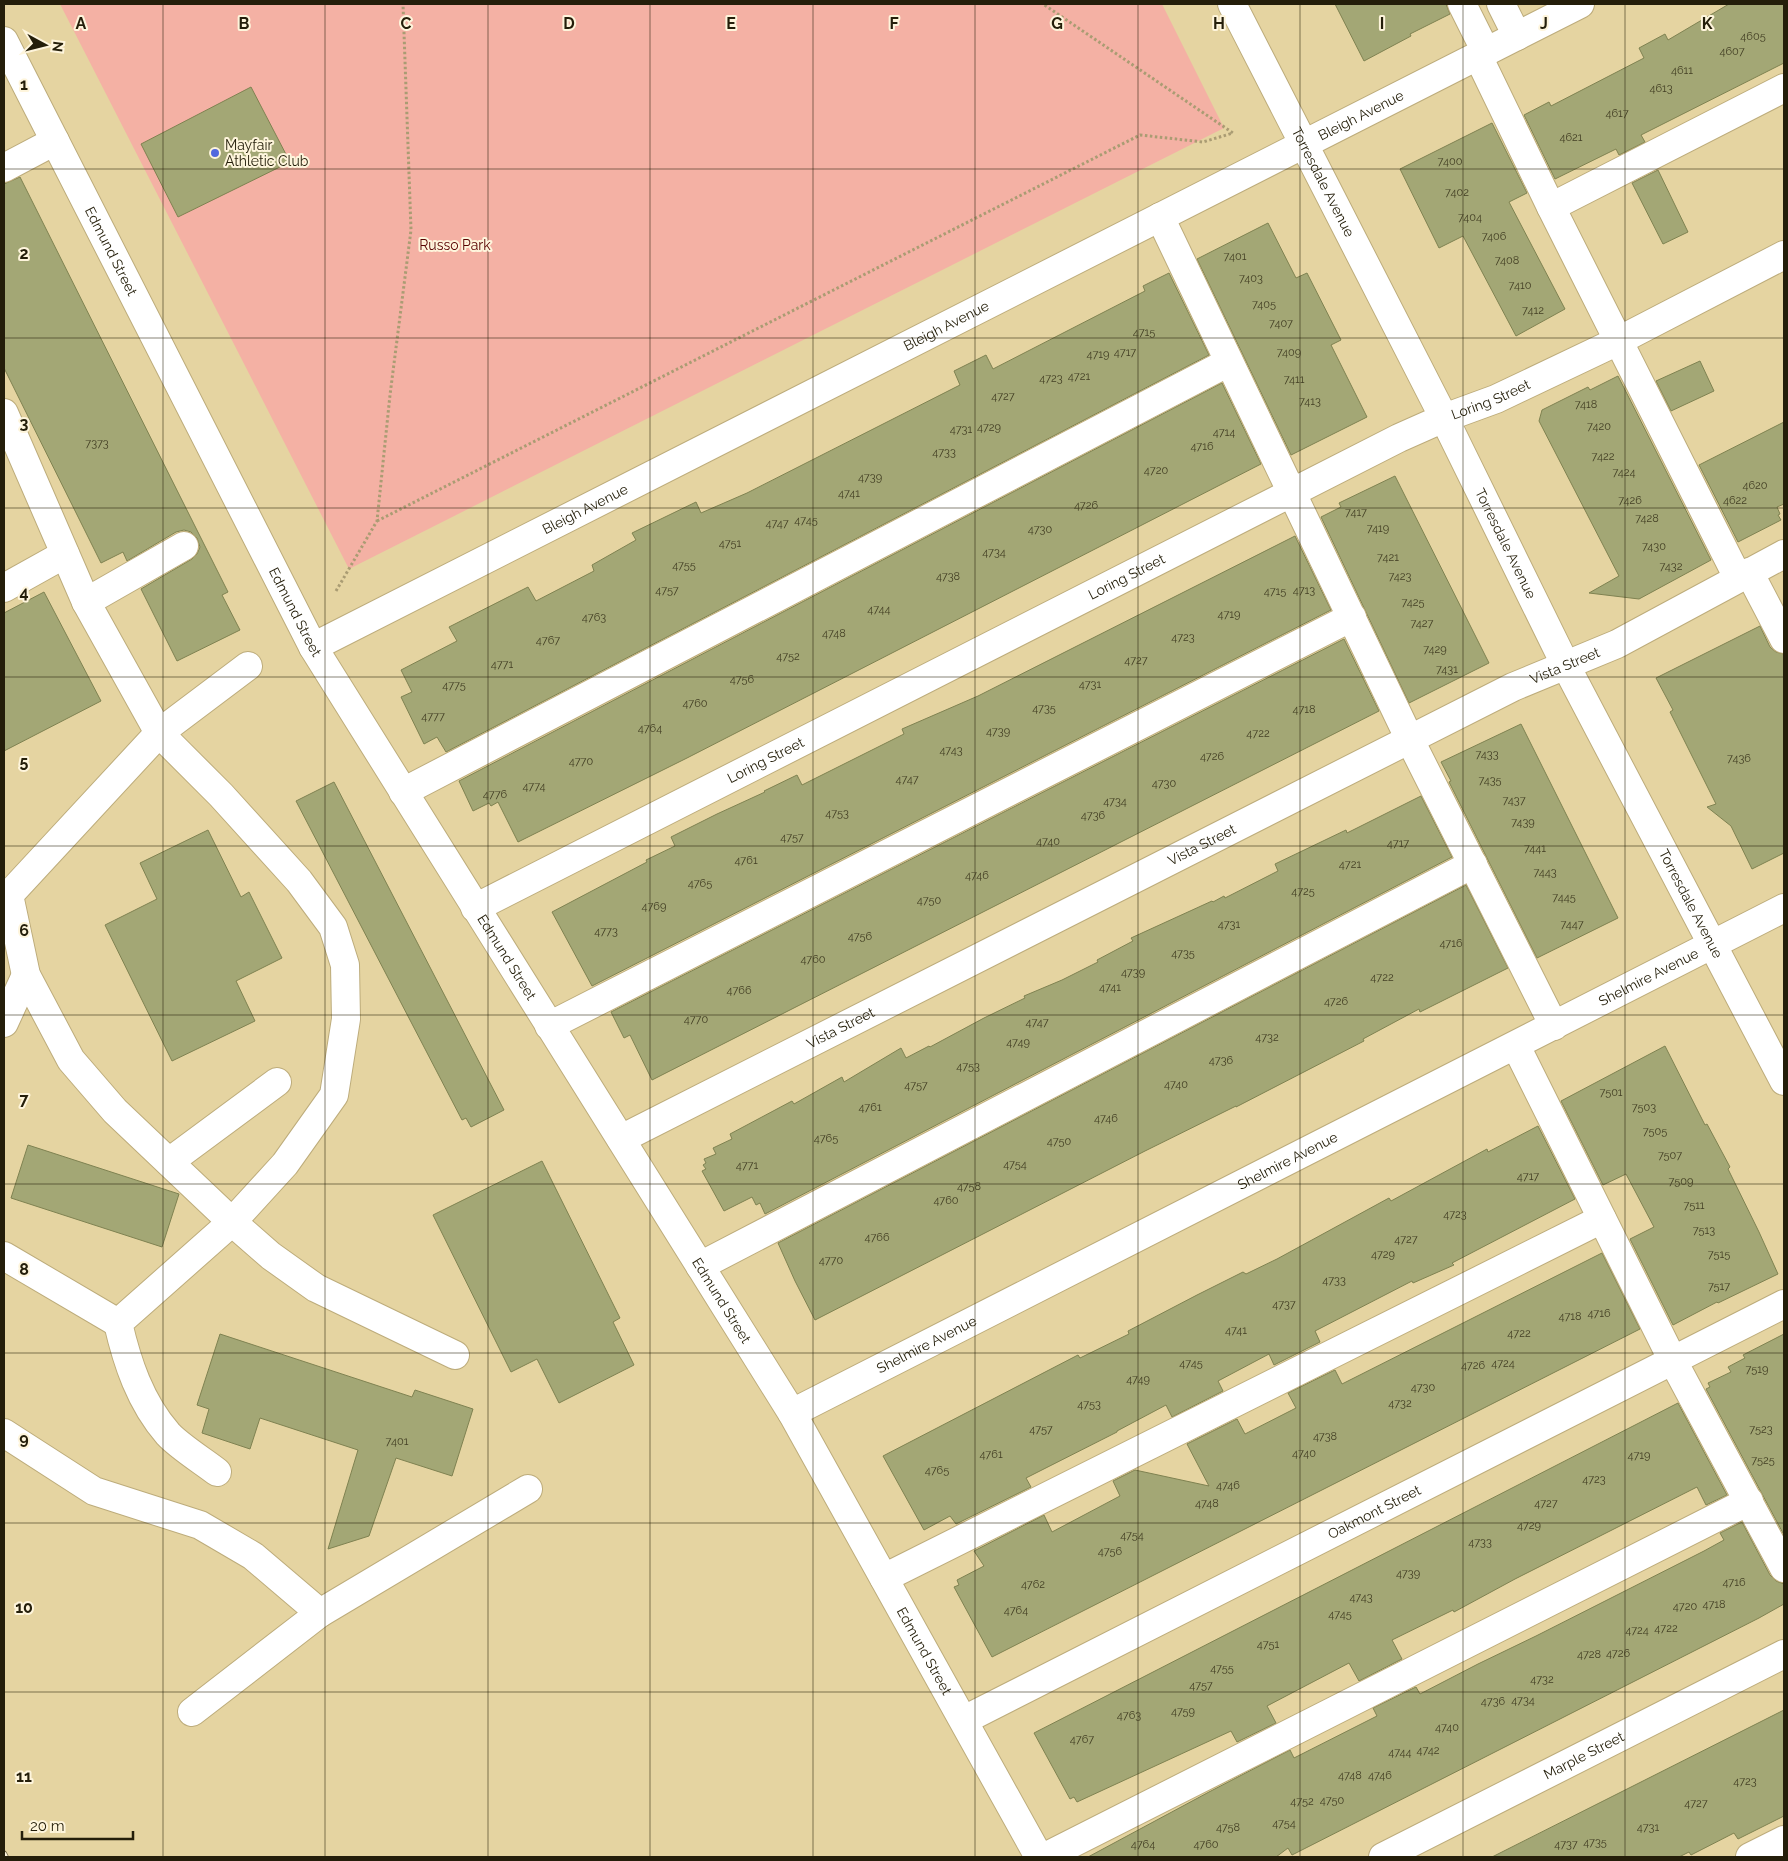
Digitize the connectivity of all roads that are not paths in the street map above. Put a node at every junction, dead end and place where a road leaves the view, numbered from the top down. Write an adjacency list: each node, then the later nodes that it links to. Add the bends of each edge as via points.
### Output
1 (1232, 4): 10 (street, Torresdale Avenue)
2 (1462, 4): 7 (street)
3 (1501, 4): 5 (street)
4 (1580, 4): 5 (street, Bleigh Avenue)
5 (1517, 36): 7 (street, Bleigh Avenue)
6 (4, 41): 9 (street, Edmund Street)
7 (1482, 54): 10 (street, Bleigh Avenue); 12 (street)
8 (1784, 88): 12 (street)
9 (55, 141): 11 (street); 28 (street, Edmund Street)
10 (1304, 144): 13 (street, Bleigh Avenue); 18 (street, Torresdale Avenue)
11 (4, 168)
12 (1551, 207): 15 (street)
13 (1160, 217): 16 (street); 28 (street, Bleigh Avenue)
14 (1784, 255): 15 (street, Loring Street)
15 (1618, 341): 18 (street, Loring Street, via 1496,399); 23 (street)
16 (1229, 362): 19 (street); 33 (street)
17 (4, 413): 21 (street)
18 (1444, 418): 19 (street, Loring Street); 29 (street, Torresdale Avenue)
19 (1292, 493): 26 (street); 36 (street, Loring Street)
20 (184, 546): 25 (street)
21 (66, 554): 24 (street); 25 (street)
22 (1784, 554): 23 (street, Vista Street)
23 (1744, 575): 27 (street); 29 (street, Vista Street, via 1618,644)
24 (4, 588)
25 (86, 602): 31 (street)
26 (1352, 617): 32 (street); 41 (street)
27 (1784, 639)
28 (313, 647): 33 (street, Edmund Street)
29 (1566, 664): 32 (street, Vista Street, via 1513,687); 38 (street, Torresdale Avenue)
30 (248, 666): 31 (street)
31 (159, 733): 35 (street); 49 (street, via 299,881 333,927 345,965 346,1019 334,1095 285,1164)
32 (1410, 740): 34 (street); 46 (street, Vista Street)
33 (403, 792): 36 (street, Edmund Street)
34 (1473, 864): 42 (street); 51 (street)
35 (6, 895): 39 (street)
36 (475, 908): 41 (street, Edmund Street)
37 (1784, 908): 38 (street, Shelmire Avenue)
38 (1713, 944): 42 (street, Shelmire Avenue); 44 (street, Torresdale Avenue)
39 (26, 975): 40 (street); 47 (street, via 71,1060 115,1111)
40 (4, 1023)
41 (549, 1026): 46 (street, Edmund Street)
42 (1554, 1026): 43 (street, Shelmire Avenue)
43 (1516, 1046): 48 (street); 56 (street, Shelmire Avenue)
44 (1784, 1081)
45 (277, 1082): 47 (street)
46 (621, 1139): 51 (street, Edmund Street)
47 (169, 1162): 49 (street)
48 (1602, 1219): 55 (street); 62 (street)
49 (232, 1222): 53 (street); 54 (street, via 271,1256 316,1288)
50 (4, 1256): 53 (street)
51 (700, 1266): 56 (street, Edmund Street)
52 (1784, 1304): 55 (street, Oakmont Street)
53 (118, 1323): 58 (street, via 127,1361 145,1400 169,1434)
54 (455, 1355)
55 (1673, 1361): 60 (street); 66 (street, Oakmont Street)
56 (792, 1413): 62 (street, Edmund Street)
57 (4, 1433): 63 (street, via 94,1491 200,1525 253,1556)
58 (217, 1472)
59 (528, 1489): 63 (street)
60 (1749, 1501): 61 (street); 69 (street)
61 (1784, 1568)
62 (884, 1578): 66 (street, Edmund Street)
63 (320, 1613): 65 (street)
64 (1784, 1654): 70 (street, Marple Street)
65 (192, 1712)
66 (964, 1720): 68 (street, Edmund Street)
67 (1784, 1840): 71 (street)
68 (1039, 1857)
69 (1045, 1857)
70 (1383, 1857)
71 (1750, 1857)

